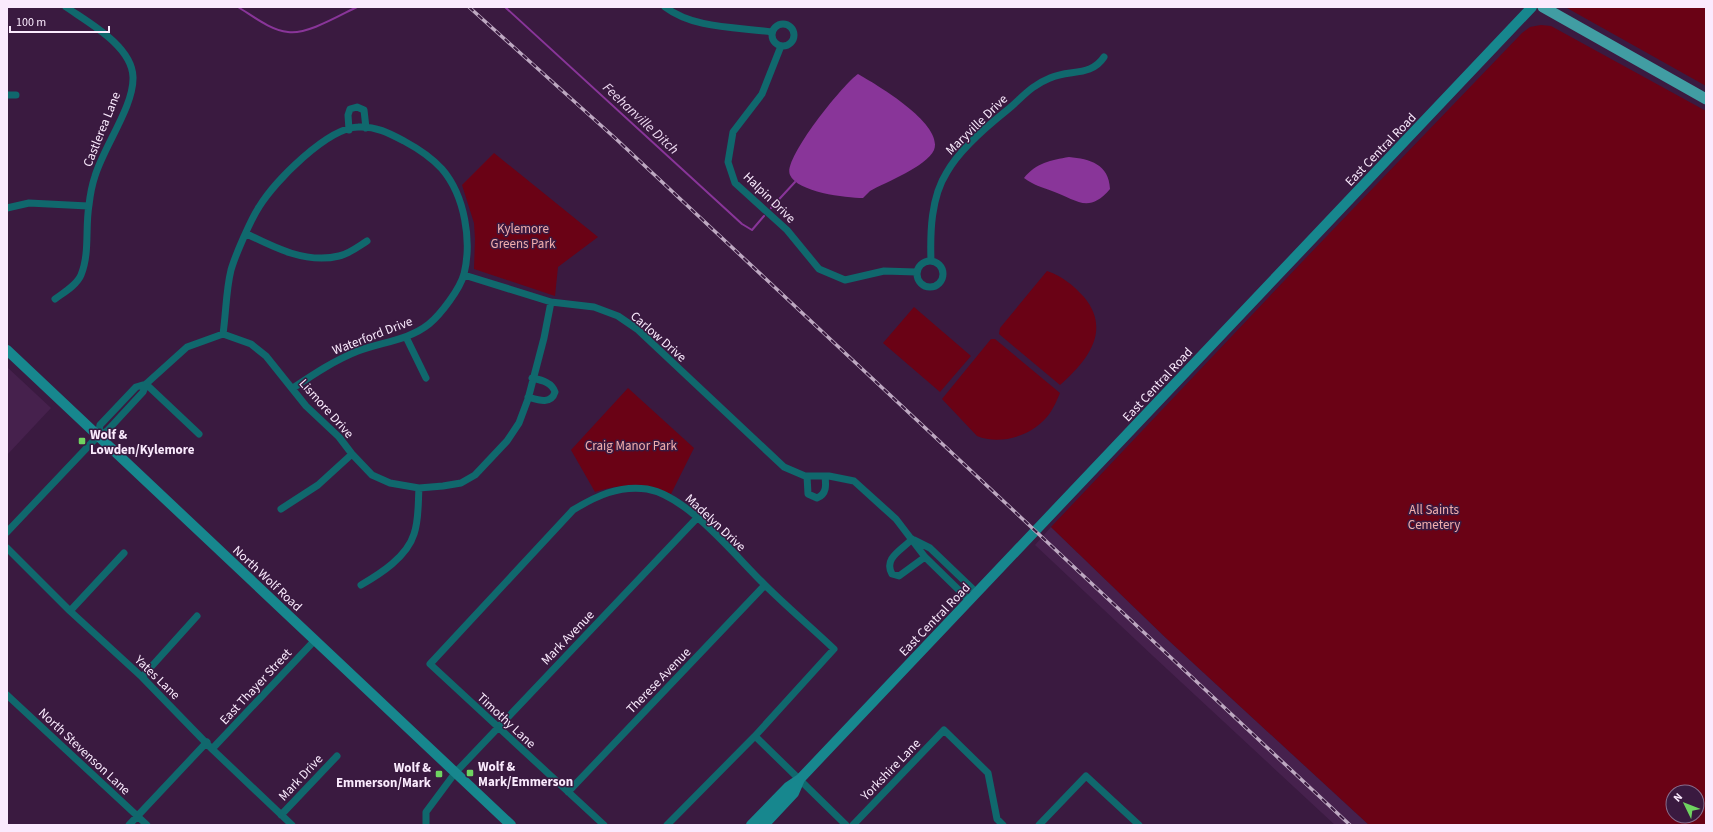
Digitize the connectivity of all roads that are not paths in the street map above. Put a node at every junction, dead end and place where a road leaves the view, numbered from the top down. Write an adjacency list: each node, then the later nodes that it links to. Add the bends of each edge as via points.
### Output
1 (66, 7): 14 (street, Castlerea Lane, via 107,35 126,55 133,77 128,102 100,162)
2 (665, 7): 5 (street)
3 (1532, 7): 46 (main road, East Central Road)
4 (1543, 7): 11 (main road)
5 (671, 9): 6 (street, via 703,24)
6 (772, 32): 7 (street, via 774,41); 7 (street, via 775,26 781,23 793,28 795,35 792,41)
7 (781, 46): 19 (street, Halpin Drive, via 762,94 733,132 728,162 735,183 787,230 819,269 845,280 884,271)
8 (1104, 56): 18 (street, Maryville Drive, via 1092,69 1059,74 1034,85 955,160 942,181 935,201)
9 (7, 95): 10 (street)
10 (16, 95)
11 (1706, 99)
12 (366, 128): 13 (street, via 357,127); 13 (street, via 364,110 357,107 350,110 348,115); 20 (street, via 383,130 415,146 442,170 457,193 462,211 467,250)
13 (349, 130): 16 (street, via 331,136 311,149 271,190 259,207)
14 (88, 206): 15 (street, via 28,203); 21 (street, Castlerea Lane, via 85,259 81,276 70,288)
15 (7, 208)
16 (247, 234): 17 (street, via 279,249 316,259 341,256); 23 (street, via 232,269)
17 (366, 241)
18 (931, 260): 19 (street, via 920,265); 19 (street, via 939,264 943,272 938,285 929,288 921,284)
19 (916, 272)
20 (464, 275): 22 (street, Carlow Drive); 24 (street, Waterford Drive, via 457,290 429,324)
21 (54, 299)
22 (550, 302): 27 (street, Lismore Drive, via 544,338); 34 (street, Carlow Drive, via 594,307 631,324 784,467)
23 (223, 334): 28 (street, via 187,347); 29 (street, Lismore Drive, via 250,344 266,356)
24 (406, 337): 26 (street); 29 (street, Waterford Drive, via 338,359)
25 (7, 350): 32 (main road, North Wolf Road)
26 (426, 378)
27 (532, 378): 30 (street, Lismore Drive); 30 (street, via 548,383 554,392 547,401)
28 (146, 384): 31 (street); 32 (street, via 138,398 107,431)
29 (293, 388): 33 (street, Lismore Drive, via 306,406)
30 (528, 397): 36 (street, Lismore Drive, via 519,423 507,441 474,475 461,483)
31 (199, 434)
32 (98, 436): 39 (street); 50 (main road, North Wolf Road)
33 (352, 454): 36 (street, Lismore Drive, via 372,475 390,483); 37 (street, via 318,485)
34 (807, 476): 35 (street, Carlow Drive); 35 (street, via 808,494 817,498 825,490)
35 (825, 476): 40 (street, Carlow Drive, via 854,481 896,519)
36 (419, 488): 45 (street, via 414,535 400,556)
37 (281, 508)
38 (697, 518): 44 (street, Madelyn Drive); 51 (street, Madelyn Drive, via 672,497 646,489 612,490 591,499 573,510); 54 (street, Mark Avenue)
39 (7, 532)
40 (912, 539): 43 (street, Carlow Drive); 43 (street, via 889,561 888,568 892,574 899,576); 46 (street, Carlow Drive, via 930,548)
41 (7, 548): 48 (street, Yates Lane)
42 (124, 553): 48 (street)
43 (925, 557): 47 (street, Carlow Drive)
44 (765, 585): 55 (street, Madelyn Drive, via 834,649); 61 (street, Therese Avenue)
45 (360, 586)
46 (977, 593): 47 (main road, East Central Road)
47 (969, 600): 60 (main road, East Central Road)
48 (70, 611): 52 (street, Yates Lane)
49 (197, 616): 52 (street)
50 (315, 640): 57 (street, East Thayer Street); 59 (main road, North Wolf Road)
51 (430, 664): 54 (street, Timothy Lane)
52 (142, 677): 56 (street, Yates Lane)
53 (7, 695): 63 (street, North Stevenson Lane)
54 (498, 727): 59 (street, Mark Avenue); 61 (street, Timothy Lane)
55 (755, 736): 60 (street); 70 (street)
56 (207, 742): 57 (street, Yates Lane); 63 (street)
57 (212, 749): 62 (street, Yates Lane)
58 (337, 756): 62 (street, Mark Drive)
59 (455, 773): 67 (street, Mark Avenue, via 426,812); 68 (main road, North Wolf Road)
60 (800, 779): 71 (main road, East Central Road, via 788,787); 72 (main road, East Central Road, via 794,793); 73 (street)
61 (568, 792): 69 (street, Timothy Lane)
62 (281, 815): 66 (street, Yates Lane)
63 (138, 817): 64 (street); 65 (street, North Stevenson Lane)
64 (129, 825)
65 (146, 825)
66 (292, 825)
67 (426, 825)
68 (511, 825)
69 (604, 825)
70 (666, 825)
71 (751, 825)
72 (764, 825)
73 (846, 825)
74 (853, 825): 75 (street, Yorkshire Lane, via 944,730 988,773 997,819)
75 (1003, 825)
76 (1039, 825): 77 (street, via 1086,776)
77 (1139, 825)

